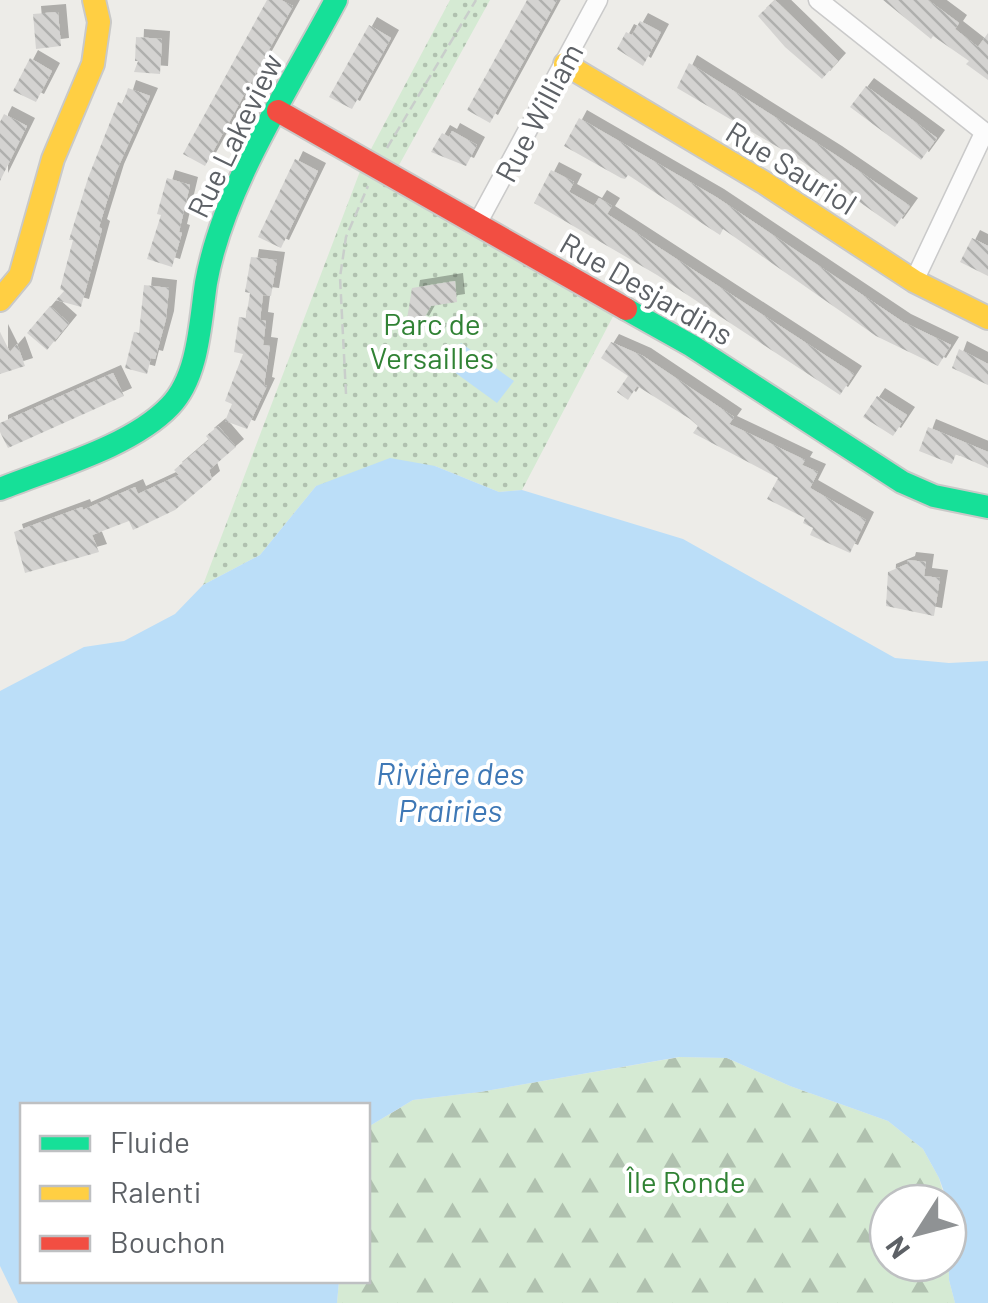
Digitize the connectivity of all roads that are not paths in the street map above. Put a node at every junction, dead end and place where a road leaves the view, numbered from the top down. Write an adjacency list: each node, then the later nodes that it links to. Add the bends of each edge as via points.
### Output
1 (94, 0): 10 (street, via 99,22 93,64 52,158 20,276)
2 (336, 0): 6 (street, Rue Lakeview)
3 (598, 0): 5 (street, Rue William)
4 (818, 0): 7 (street)
5 (565, 64): 8 (street, Rue William); 9 (street, Rue Sauriol)
6 (278, 111): 8 (street, Rue Desjardins); 12 (street, Rue Lakeview, via 224,211 193,360 170,406 125,438)
7 (986, 134): 9 (street)
8 (477, 224): 13 (street, Rue Desjardins, via 692,346 902,482)
9 (914, 280): 11 (street, Rue Sauriol)
10 (0, 300)
11 (988, 318)
12 (0, 488)
13 (988, 507)

